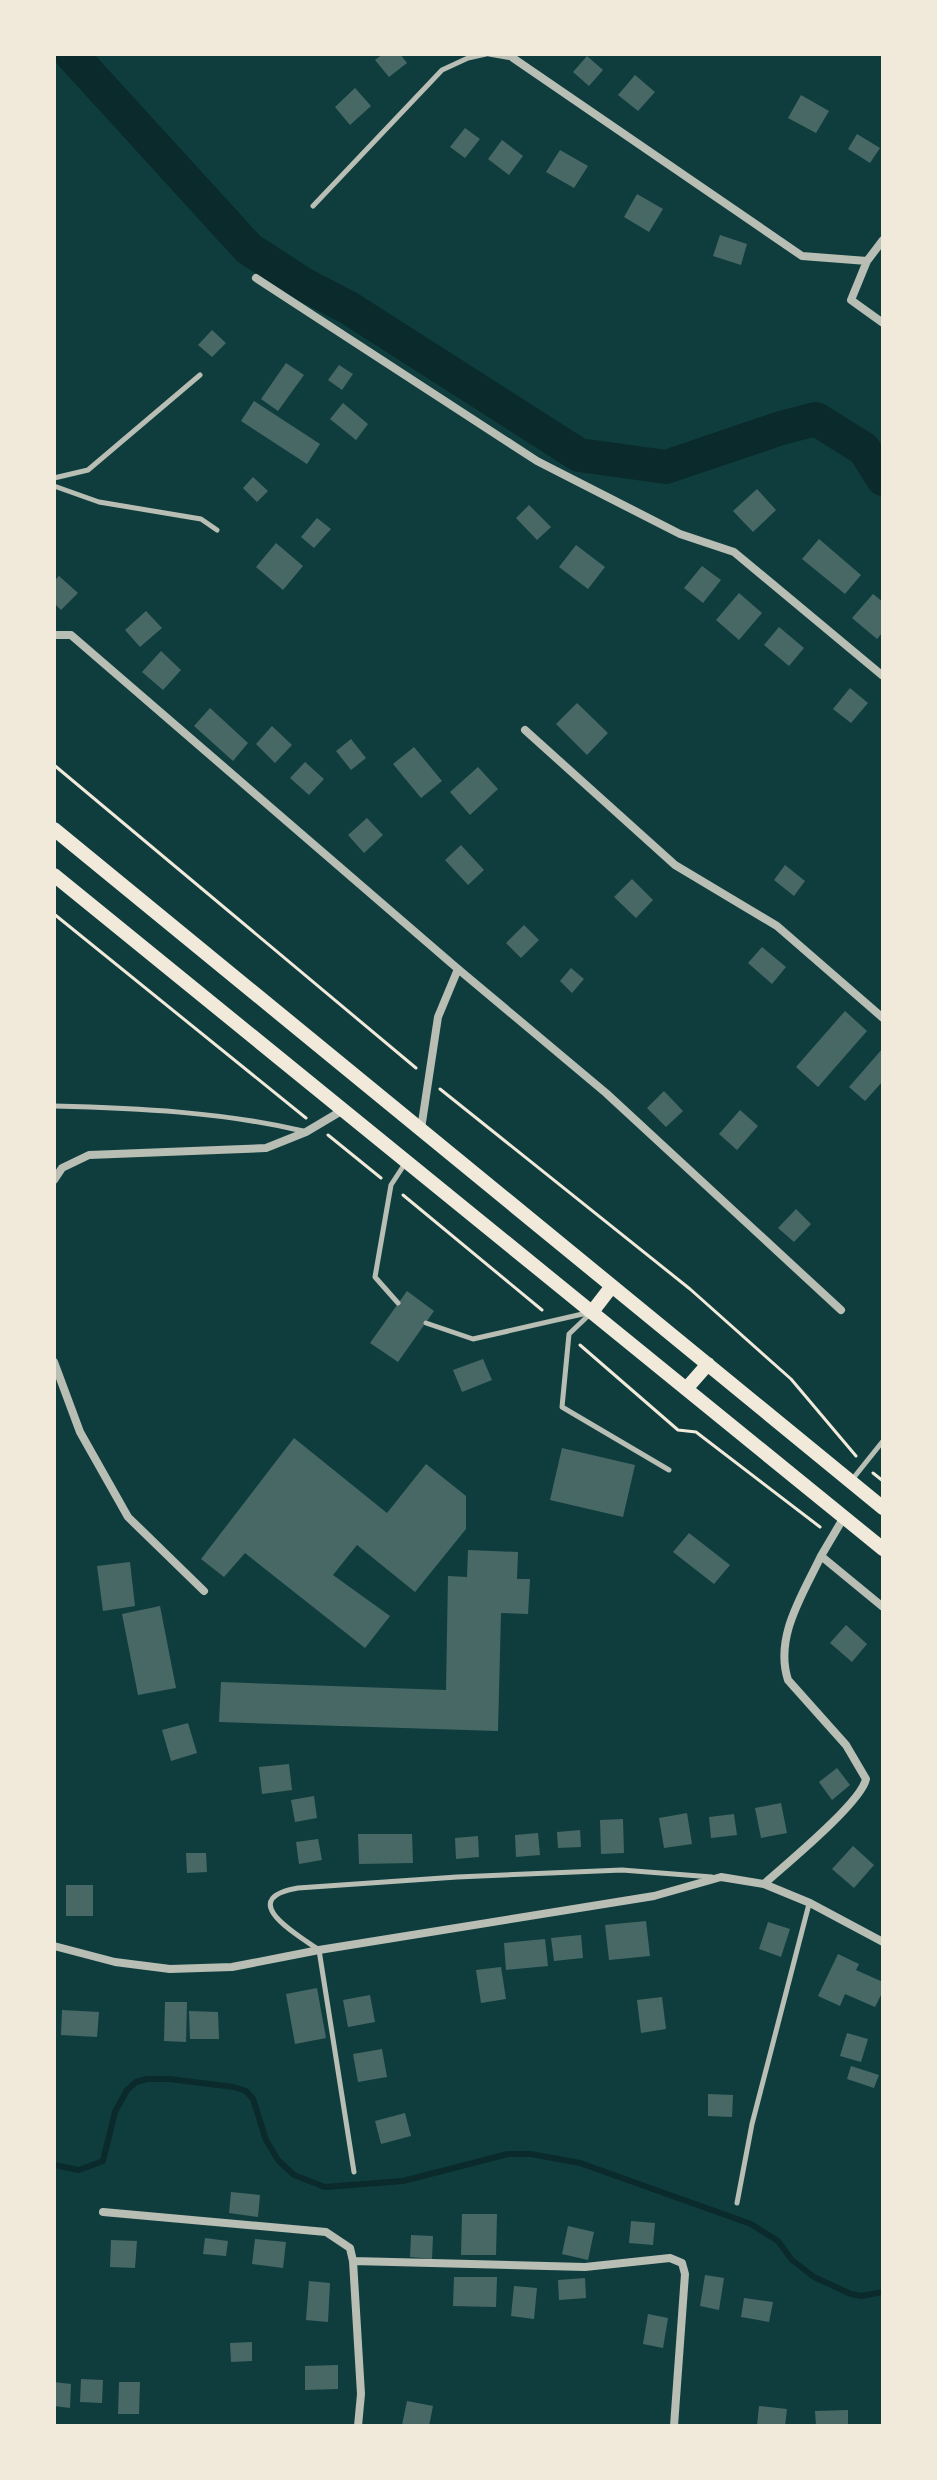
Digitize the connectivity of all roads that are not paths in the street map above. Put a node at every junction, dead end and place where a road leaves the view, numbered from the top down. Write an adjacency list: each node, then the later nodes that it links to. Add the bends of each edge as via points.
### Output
1 (488, 54): 2 (lane); 3 (lane, via 442,70)
2 (513, 56): 5 (street, via 802,256)
3 (313, 206)
4 (883, 240): 5 (street)
5 (867, 261): 7 (street, via 851,300)
6 (256, 278): 13 (street, via 537,461 680,534 734,552)
7 (883, 323)
8 (200, 375): 9 (lane, via 88,470)
9 (54, 478)
10 (54, 486): 11 (lane, via 99,502 201,519)
11 (217, 530)
12 (54, 635): 17 (street, via 71,635)
13 (883, 676)
14 (525, 730): 18 (street, via 675,865 777,926)
15 (54, 829): 21 (main road)
16 (54, 875): 20 (main road)
17 (458, 969): 21 (street, via 438,1017); 27 (street, via 606,1093)
18 (883, 1018)
19 (54, 1106): 22 (lane, via 141,1109 266,1122)
20 (343, 1110): 22 (street); 23 (main road)
21 (421, 1129): 25 (main road)
22 (306, 1132): 24 (street, via 266,1148 89,1155 62,1168)
23 (407, 1162): 26 (lane, via 391,1185 375,1277); 28 (main road)
24 (54, 1180)
25 (612, 1286): 28 (main road); 31 (main road)
26 (398, 1303)
27 (841, 1310)
28 (592, 1312): 29 (lane, via 473,1339); 32 (main road); 34 (lane, via 569,1334 562,1407)
29 (426, 1323)
30 (54, 1362): 40 (street, via 80,1432 128,1517)
31 (708, 1364): 32 (main road); 35 (main road)
32 (686, 1389): 37 (main road)
33 (883, 1441): 35 (lane)
34 (669, 1470)
35 (851, 1481): 36 (main road)
36 (883, 1508)
37 (844, 1517): 38 (main road); 39 (street)
38 (883, 1549)
39 (821, 1556): 41 (street); 43 (street, via 786,1636 783,1666 788,1680 846,1745 866,1779 850,1804)
40 (204, 1591)
41 (883, 1607)
42 (721, 1877): 43 (street); 47 (street, via 654,1896); 47 (lane, via 622,1870 283,1891 270,1908 273,1918)
43 (764, 1884): 44 (street)
44 (810, 1903): 45 (street); 49 (lane)
45 (883, 1942)
46 (54, 1946): 47 (street, via 170,1969 232,1967)
47 (319, 1950): 48 (lane)
48 (354, 2172)
49 (737, 2203)
50 (103, 2212): 51 (street, via 326,2232 350,2248)
51 (353, 2261): 52 (street); 53 (street, via 585,2267 670,2258 682,2263)
52 (358, 2426)
53 (674, 2426)

